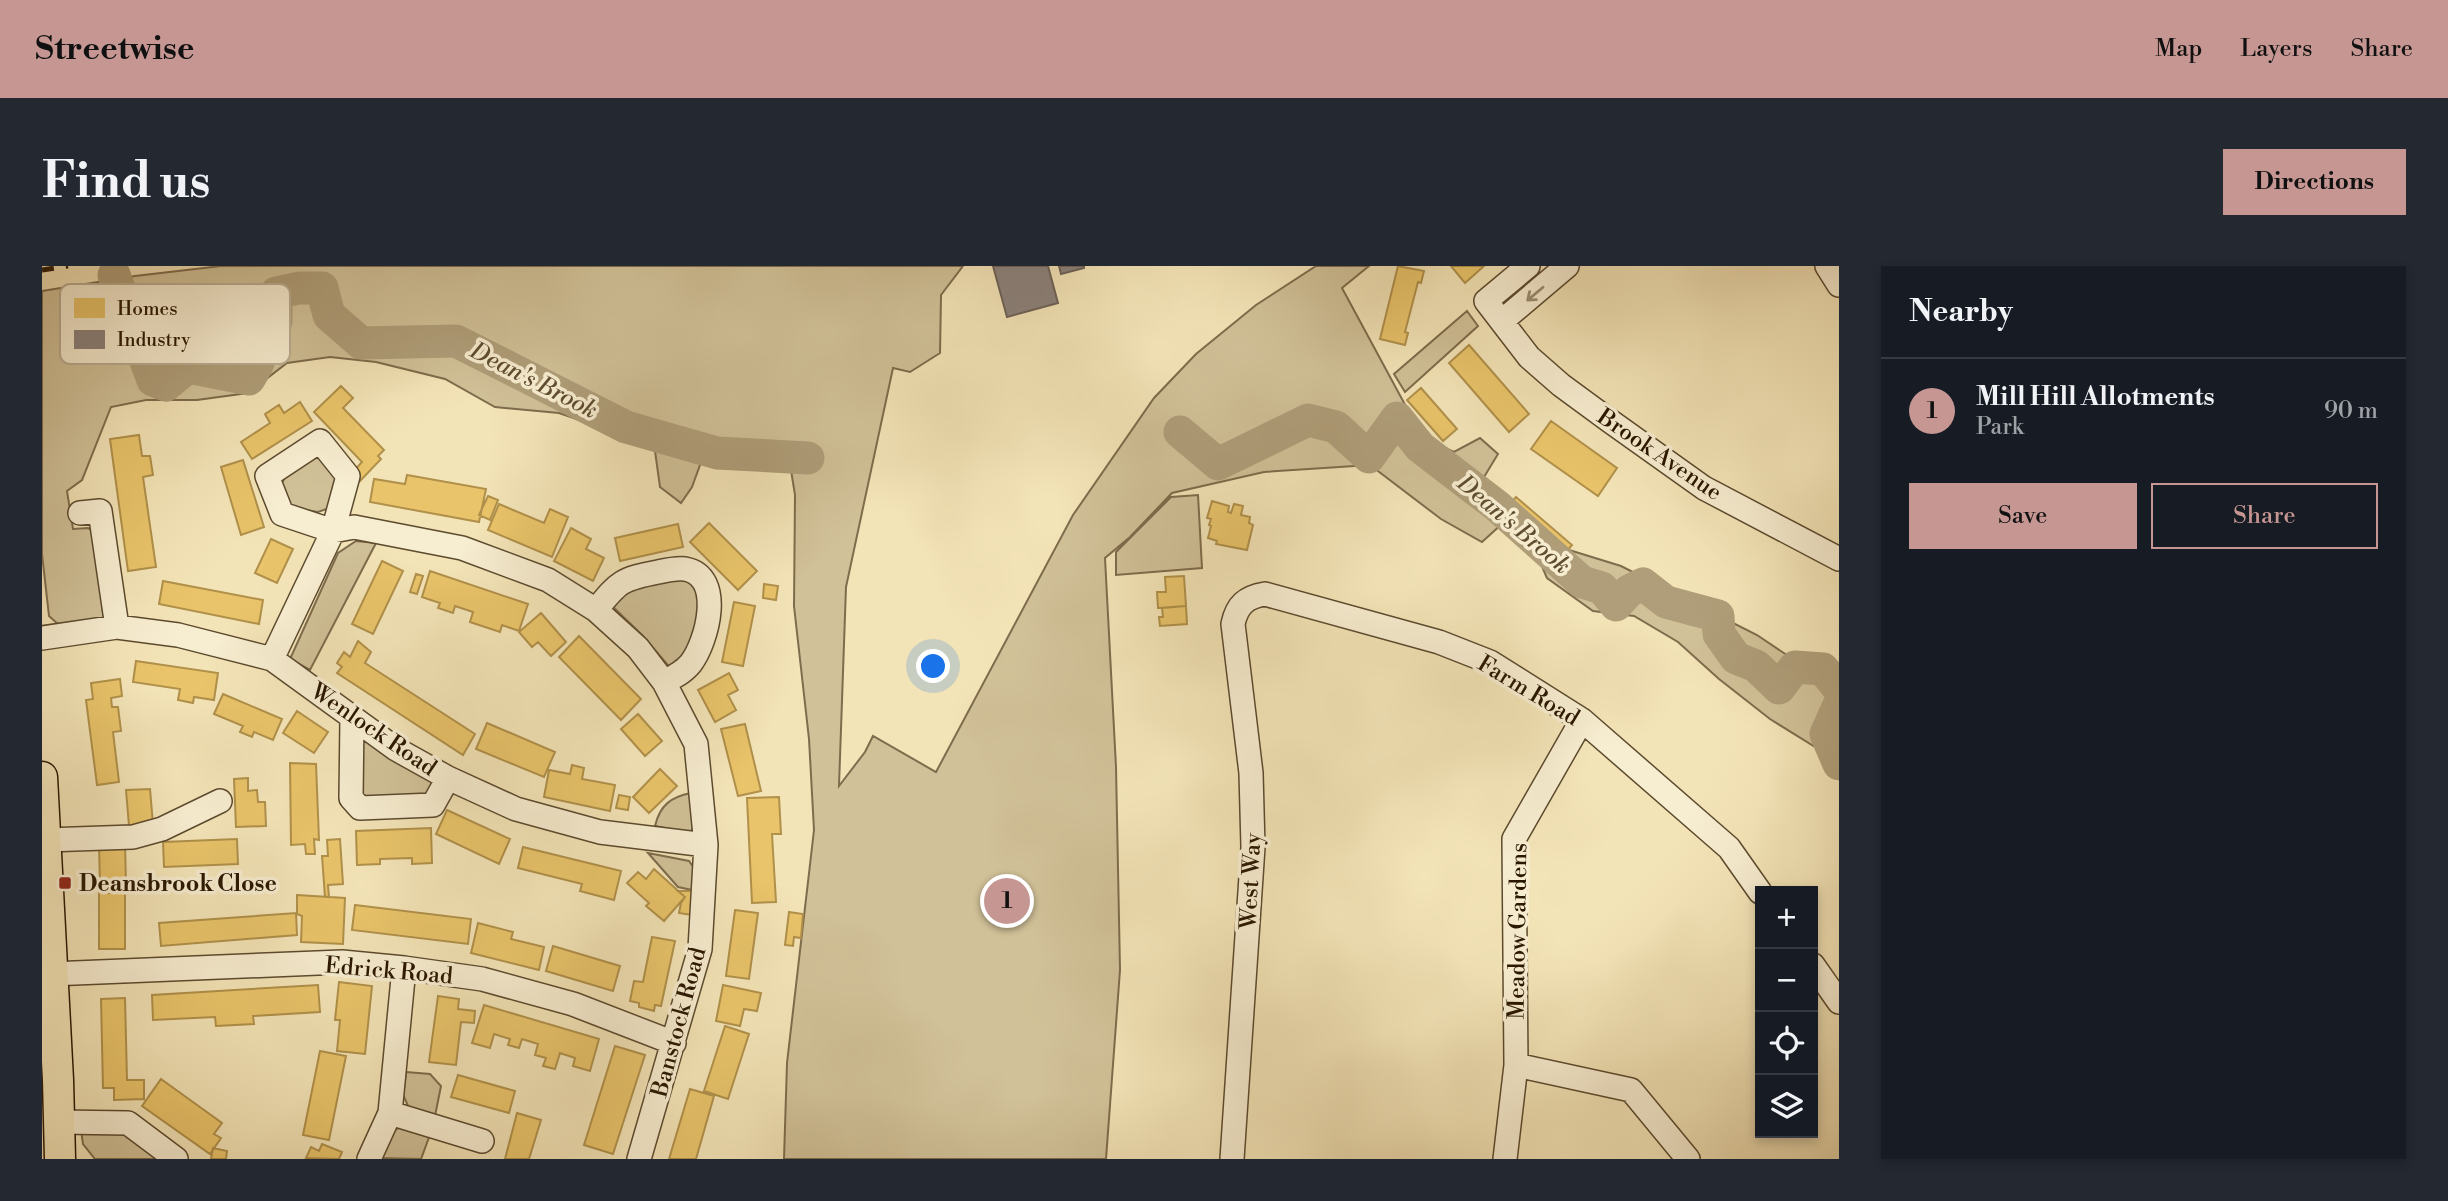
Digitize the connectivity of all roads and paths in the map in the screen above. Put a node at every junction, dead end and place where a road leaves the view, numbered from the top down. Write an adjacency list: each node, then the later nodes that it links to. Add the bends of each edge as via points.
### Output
1 (1528, 266): 5 (street, Brook Avenue, via 1486,301)
2 (1567, 266): 5 (street, one-way to 5)
3 (1827, 266): 4 (street)
4 (1839, 285)
5 (1502, 321): 7 (street, Brook Avenue, via 1529,358 1561,385 1693,481)
6 (80, 513): 10 (street, via 100,511)
7 (1839, 559)
8 (1240, 605): 15 (street, Farm Road, via 1251,596 1265,594 1439,642 1490,663); 35 (street, West Way, via 1233,624 1251,773 1253,847)
9 (596, 610): 12 (street, Banstock Road, via 548,580 462,548 354,527 333,531); 13 (street, Banstock Road, via 638,648); 13 (street, via 617,584 633,577 686,569 701,579 709,599 703,640 686,669)
10 (117, 627): 11 (street, Wenlock Road); 12 (street, Wenlock Road, via 178,635)
11 (42, 638)
12 (272, 659): 14 (street, Wenlock Road)
13 (664, 682): 21 (street, Banstock Road, via 696,744)
14 (352, 718): 17 (street, Wenlock Road); 17 (street, via 351,798 360,808 433,805)
15 (1582, 720): 22 (street, Farm Road, via 1729,848); 28 (street, Meadow Gardens, via 1514,839)
16 (42, 777): 19 (main road)
17 (448, 778): 21 (street, Wenlock Road, via 516,809 600,832)
18 (220, 801): 20 (street, via 162,829 133,837)
19 (44, 809): 20 (main road)
20 (46, 839): 25 (main road)
21 (706, 845): 27 (street, Banstock Road, via 700,949)
22 (1756, 886)
23 (404, 968): 25 (street, Edrick Road, via 342,962); 27 (street, Edrick Road, via 482,979 573,1004); 29 (street)
24 (1818, 972): 26 (street)
25 (51, 974): 31 (main road)
26 (1839, 1002)
27 (674, 1043): 34 (street, Banstock Road)
28 (1516, 1065): 36 (street, Meadow Gardens); 37 (street, via 1631,1090)
29 (390, 1113): 30 (street); 33 (street)
30 (482, 1142)
31 (63, 1143): 32 (street, via 128,1123)
32 (176, 1159)
33 (369, 1159)
34 (639, 1159)
35 (1232, 1159)
36 (1505, 1159)
37 (1688, 1159)

